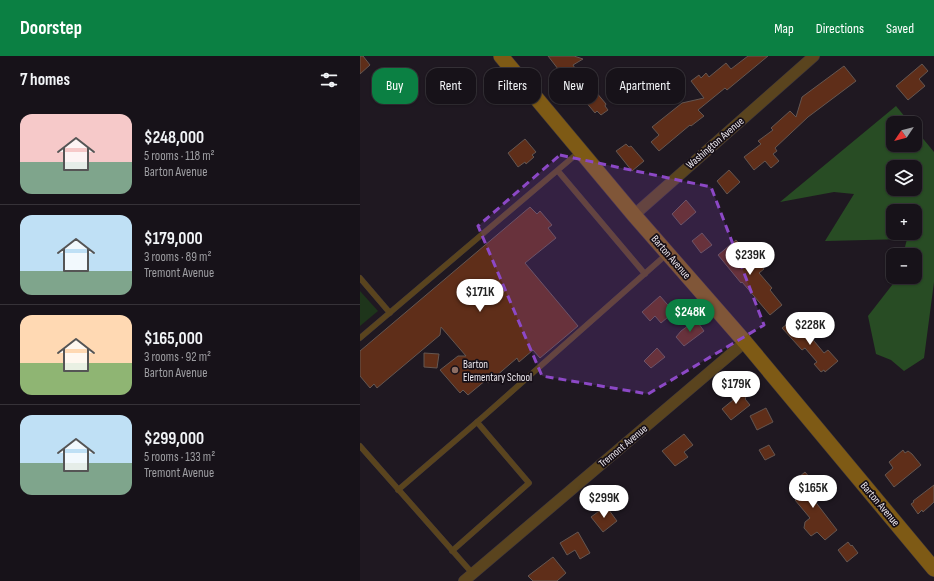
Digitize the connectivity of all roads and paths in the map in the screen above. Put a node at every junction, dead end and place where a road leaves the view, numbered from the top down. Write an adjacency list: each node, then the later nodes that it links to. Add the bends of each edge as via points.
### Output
1 (501, 56): 3 (street, Barton Avenue)
2 (814, 56): 5 (street, Washington Avenue)
3 (580, 151): 4 (lane); 5 (street, Barton Avenue)
4 (558, 171): 7 (lane); 9 (lane)
5 (634, 215): 6 (street, Barton Avenue)
6 (668, 253): 7 (lane); 11 (street, Barton Avenue)
7 (645, 274): 12 (lane)
8 (360, 278): 9 (lane)
9 (390, 313): 10 (lane)
10 (360, 338)
11 (745, 342): 16 (street, Barton Avenue); 17 (street, Tremont Avenue)
12 (477, 422): 14 (lane); 15 (lane, via 529,483)
13 (360, 446): 14 (lane)
14 (398, 490): 15 (lane)
15 (452, 550): 17 (lane)
16 (934, 569)
17 (468, 577)

